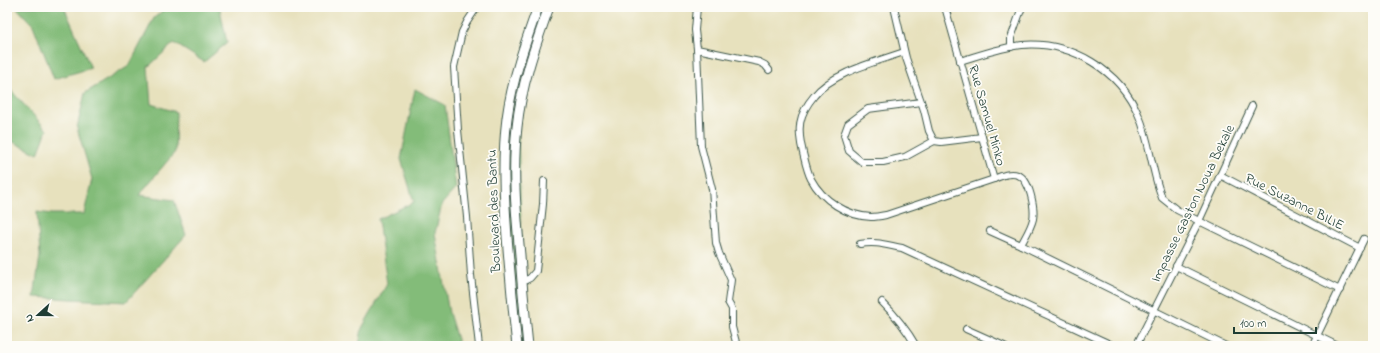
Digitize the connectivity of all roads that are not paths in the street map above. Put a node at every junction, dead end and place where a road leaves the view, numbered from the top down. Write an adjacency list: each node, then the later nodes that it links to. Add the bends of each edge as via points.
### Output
1 (477, 7): 35 (street, via 462,32 454,67 470,275)
2 (538, 7): 27 (highway, Boulevard des Bantu, via 517,70 505,137 503,185)
3 (549, 7): 28 (highway, Boulevard des Bantu, via 526,79 517,126 514,169)
4 (697, 7): 9 (street)
5 (894, 7): 10 (street)
6 (946, 7): 11 (street, Rue Samuel Minko)
7 (1022, 7): 8 (street, via 1011,38)
8 (1011, 46): 11 (street); 20 (street, via 1048,45 1060,48 1077,54 1107,72 1125,92 1139,114 1162,198 1177,210)
9 (697, 49): 12 (street, via 759,62 765,64); 40 (street, via 702,146 712,189 716,243 731,280 728,302 732,309 732,327)
10 (904, 52): 13 (street); 18 (street, via 846,73 814,95 800,122 800,138 810,178 818,190 842,208 870,217 886,215)
11 (960, 61): 15 (street, Rue Samuel Minko)
12 (769, 70)
13 (921, 102): 16 (street); 16 (street, via 868,109 848,124 844,135 849,151 862,162 884,162 905,157)
14 (1252, 106): 17 (street, Impasse Gaston Noua Bekale)
15 (982, 137): 16 (street); 18 (street, Rue Samuel Minko)
16 (934, 141)
17 (1220, 176): 20 (street, Impasse Gaston Noua Bekale); 25 (street, Rue Suzanne BILIE)
18 (994, 179): 24 (street, Rue Samuel Minko, via 1017,174 1025,180 1029,188 1034,213)
19 (544, 181): 28 (street, via 544,204 536,271)
20 (1199, 221): 26 (street, Impasse Gaston Noua Bekale); 29 (street)
21 (990, 231): 24 (street)
22 (1364, 239): 25 (street)
23 (860, 244): 43 (street, via 876,242 902,248)
24 (1021, 245): 32 (street)
25 (1360, 248): 29 (street)
26 (1176, 266): 32 (street, Impasse Gaston Noua Bekale); 34 (street)
27 (510, 279): 36 (highway); 37 (highway, Boulevard des Bantu)
28 (522, 282): 31 (highway, Boulevard des Bantu)
29 (1340, 290): 34 (street)
30 (882, 302): 41 (street)
31 (524, 307): 38 (highway, Boulevard des Bantu); 39 (highway)
32 (1151, 310): 44 (street); 45 (street)
33 (966, 329): 42 (street)
34 (1318, 335): 46 (street); 47 (street)
35 (479, 346)
36 (513, 346)
37 (517, 346)
38 (528, 346)
39 (533, 346)
40 (737, 346)
41 (916, 346)
42 (1004, 346)
43 (1114, 346)
44 (1136, 346)
45 (1226, 346)
46 (1312, 346)
47 (1338, 346)

